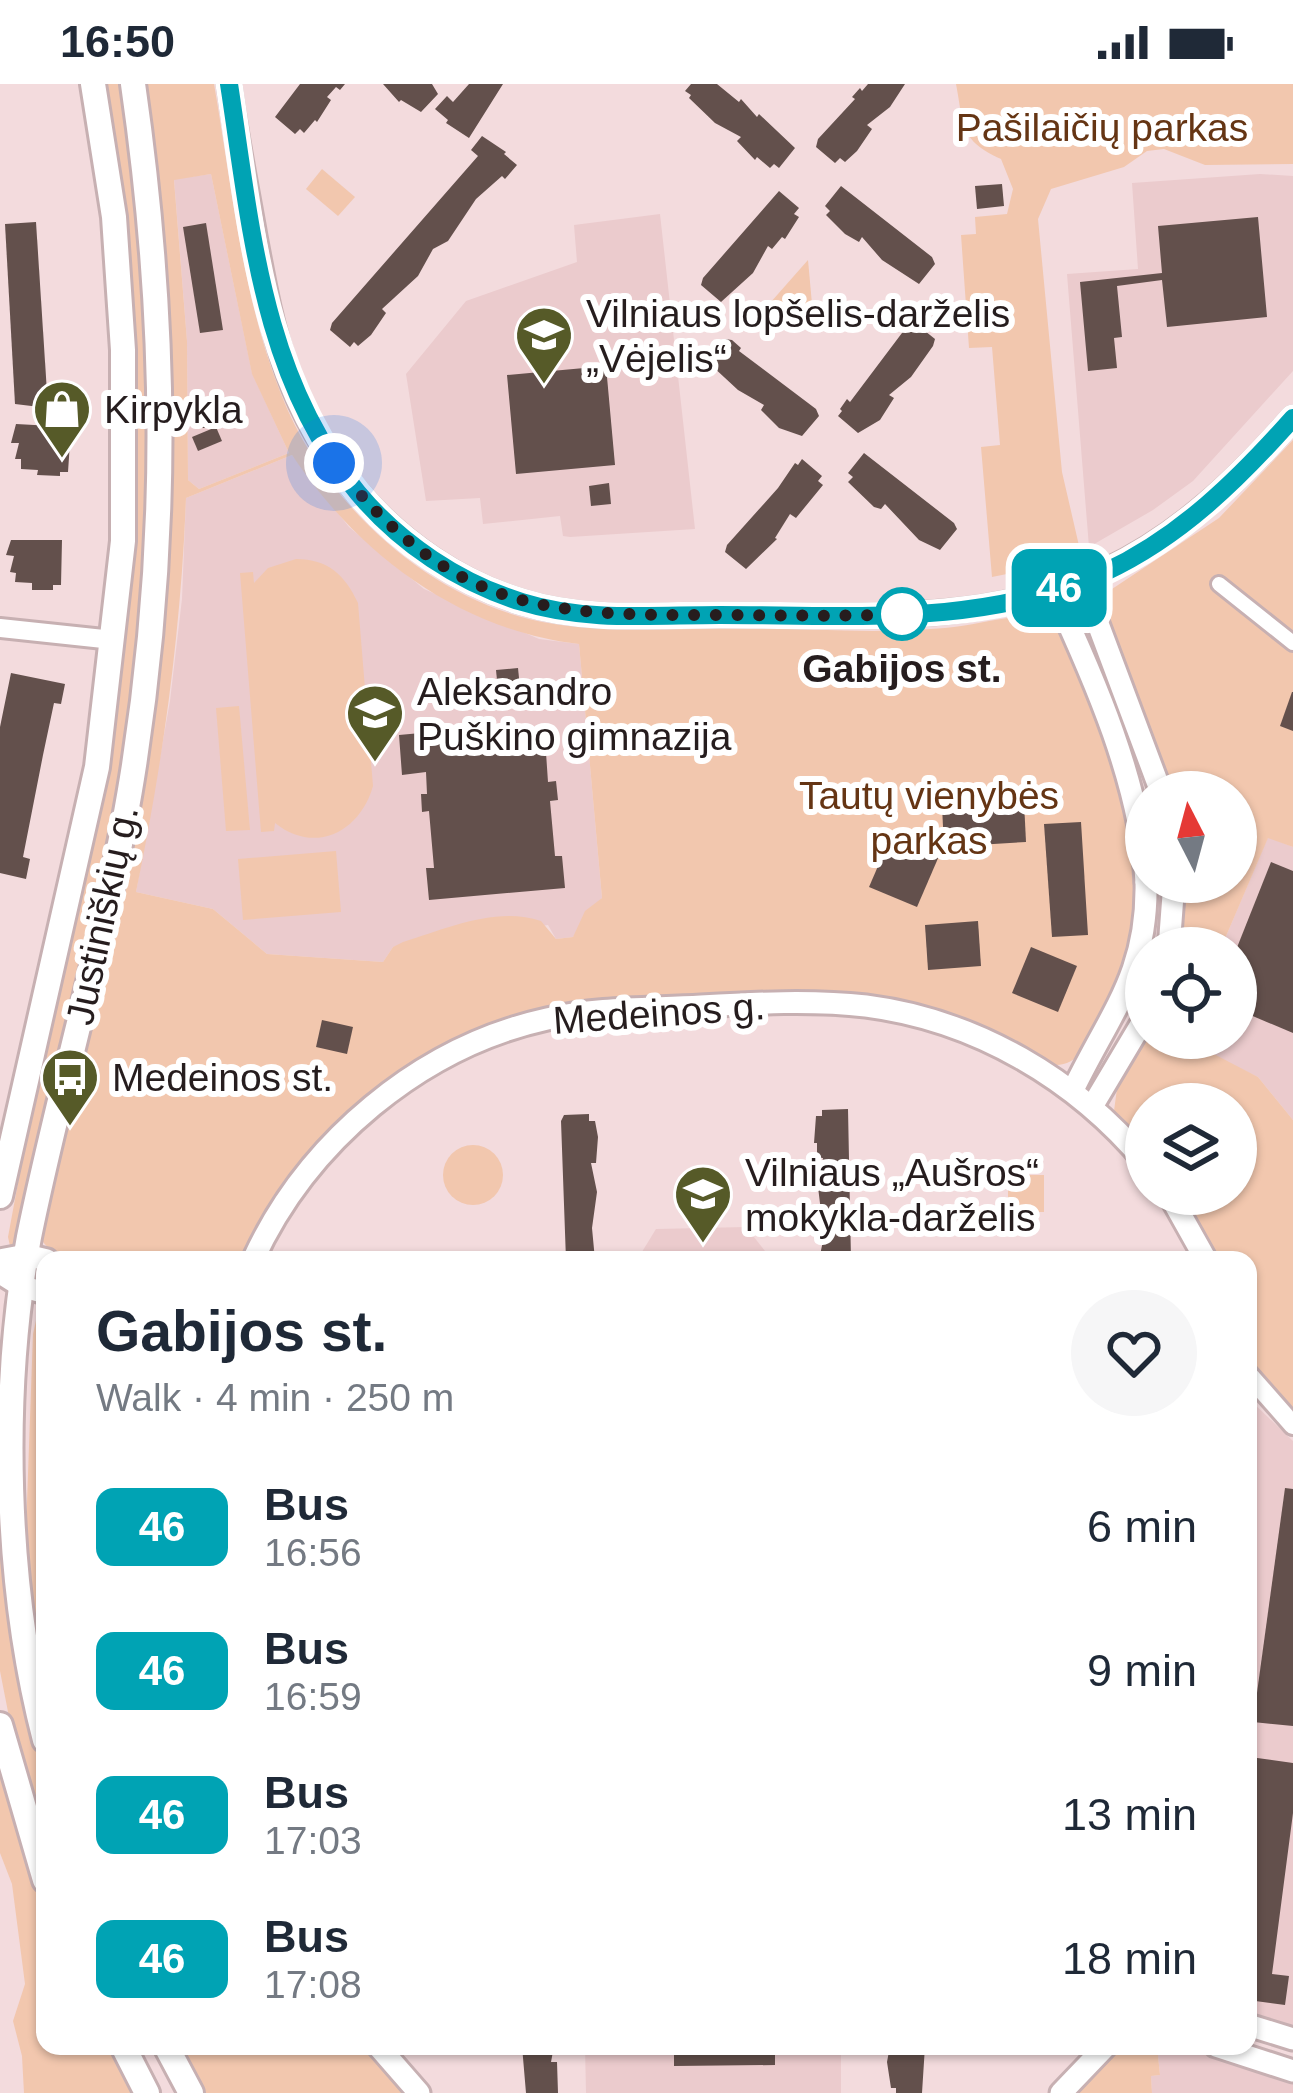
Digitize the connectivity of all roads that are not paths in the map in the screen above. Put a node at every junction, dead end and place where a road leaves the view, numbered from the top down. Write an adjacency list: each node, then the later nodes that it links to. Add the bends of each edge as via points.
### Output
1 (93, 84): 9 (main road, Justiniškių g., via 123,350 123,542)
2 (133, 84): 20 (main road, Justiniškių g., via 160,336 162,489 151,645)
3 (229, 84): 7 (street, via 274,336 291,388 361,496 446,568 523,603 617,616 924,613)
4 (1293, 418): 5 (street, via 1216,499 1148,549)
5 (1082, 581): 7 (street); 11 (street)
6 (1219, 584): 10 (street)
7 (1054, 590): 12 (street)
8 (0, 628): 9 (street)
9 (113, 640): 18 (main road, Justiniškių g., via 97,767)
10 (1293, 643)
11 (1152, 771)
12 (1125, 777)
13 (1145, 903): 15 (street, via 1125,997)
14 (1125, 1051): 16 (street)
15 (1073, 1090): 16 (street, Medeinos g.); 21 (street, Medeinos g., via 976,1037 868,1006 758,1004 548,1018 458,1051 375,1104 305,1176)
16 (1093, 1105): 17 (street, Medeinos g.)
17 (1125, 1140)
18 (0, 1196)
19 (1181, 1215): 22 (street)
20 (38, 1251)
21 (259, 1251)
22 (1201, 1251)
23 (36, 1257): 24 (street)
24 (0, 1260)
25 (22, 1284): 28 (main road, Justiniškių g., via 11,1464 20,1603)
26 (1257, 1384): 27 (street)
27 (1293, 1425)
28 (36, 1691)
29 (0, 1724): 30 (main road)
30 (36, 1849)
31 (1257, 2028): 32 (street)
32 (1293, 2038)
33 (128, 2055): 39 (main road)
34 (171, 2055): 40 (main road)
35 (386, 2055): 41 (street)
36 (1097, 2055): 42 (street)
37 (1244, 2055): 38 (street)
38 (1293, 2071)
39 (148, 2093)
40 (191, 2093)
41 (419, 2093)
42 (1060, 2093)

